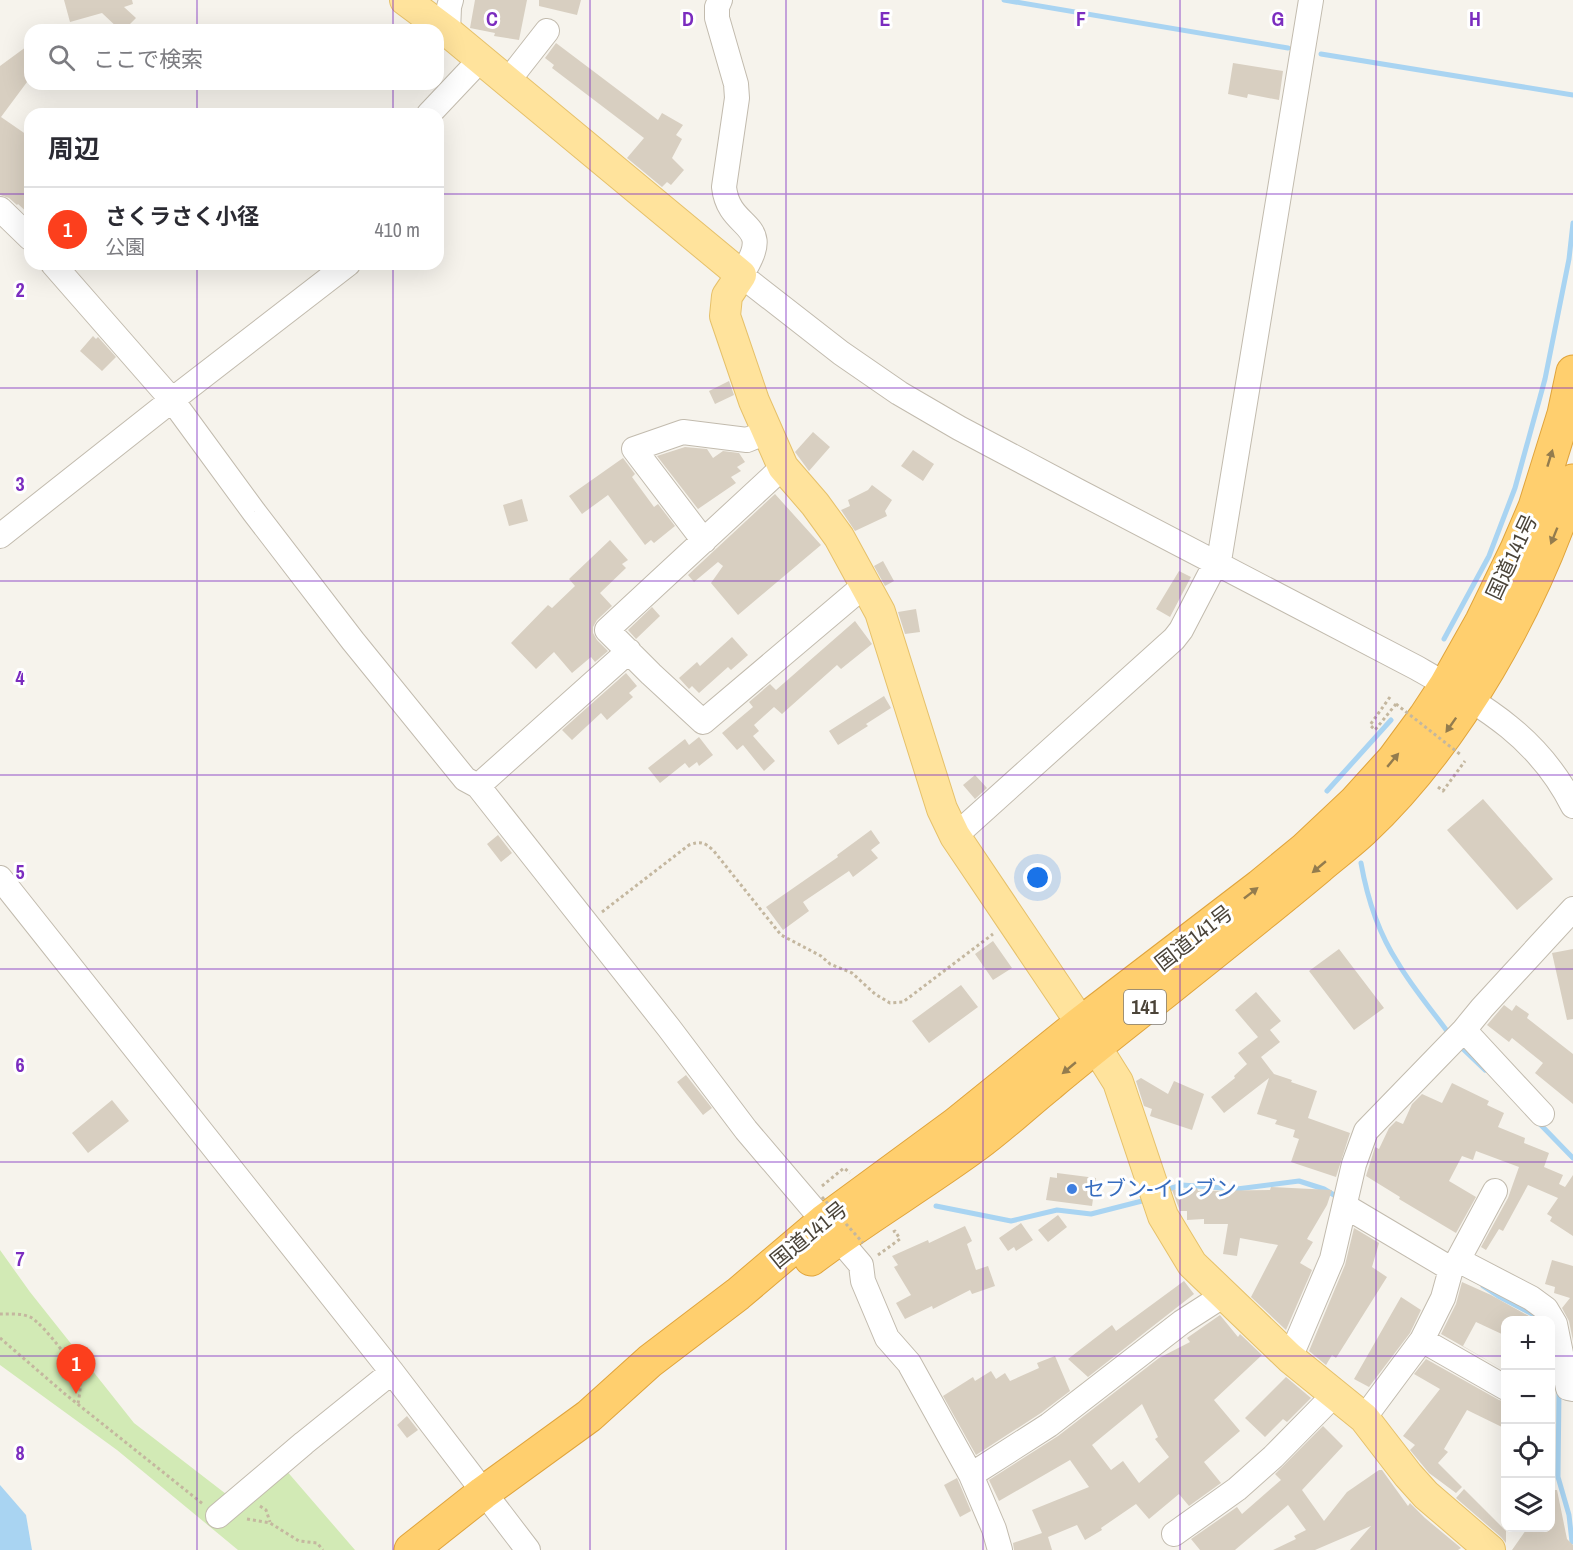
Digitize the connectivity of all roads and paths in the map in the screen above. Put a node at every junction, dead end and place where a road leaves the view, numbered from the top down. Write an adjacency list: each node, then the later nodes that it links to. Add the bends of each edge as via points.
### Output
1 (405, 0): 5 (main road)
2 (451, 0): 8 (street)
3 (1311, 0): 24 (street)
4 (716, 2): 16 (street, via 737,99 725,198 736,216 752,230 755,241)
5 (437, 24)
6 (444, 29): 8 (main road)
7 (547, 31): 10 (street)
8 (448, 32): 9 (main road)
9 (480, 60): 10 (main road); 11 (street)
10 (507, 82): 16 (main road)
11 (435, 108)
12 (0, 208): 13 (street)
13 (24, 232)
14 (58, 270): 18 (street)
15 (340, 270): 18 (street)
16 (741, 274): 19 (main road, via 727,296 725,316); 24 (street, via 899,393)
17 (1573, 372): 27 (highway, 国道141号 / 141, one-way to 17, via 1482,621 1535,507)
18 (172, 400): 22 (street); 31 (street, via 353,641 465,779)
19 (768, 432): 20 (main road); 23 (street, via 747,440 683,432 634,448)
20 (783, 467): 23 (street); 25 (main road, via 839,537)
21 (1573, 481): 27 (highway, 国道141号 / 141, one-way to 27, via 1547,554 1509,630)
22 (0, 536)
23 (704, 542): 26 (street, via 607,630)
24 (1217, 562): 27 (street); 34 (street, via 1174,639)
25 (866, 584): 26 (street, via 703,722); 34 (main road, via 880,612 942,809)
26 (629, 651): 31 (street)
27 (1458, 692): 33 (street, via 1524,739 1545,761); 40 (highway, 国道141号 / 141, one-way to 27, via 1122,994 1305,849 1355,802); 40 (highway, 国道141号 / 141, one-way to 40, via 1418,770 1361,832 1263,915)
28 (1390, 696): 30 (path, bridge, via 1370,725 1375,730 1396,704 1461,754)
29 (1465, 761): 32 (path, via 1443,791)
30 (1455, 762)
31 (478, 786): 38 (street)
32 (1436, 786)
33 (1573, 806)
34 (955, 836): 37 (main road)
35 (0, 878): 53 (street)
36 (1573, 909): 39 (street)
37 (1011, 921): 38 (path, via 903,1002 890,1003 852,973 781,935 712,850 698,842 688,845); 40 (main road)
38 (587, 924): 44 (street, via 746,1130)
39 (1464, 1030): 41 (street); 43 (street, via 1366,1131)
40 (1088, 1035): 44 (highway, 国道141号 / 141, via 956,1124); 48 (main road, via 1118,1082 1163,1216 1192,1264)
41 (1542, 1114)
42 (1495, 1191): 47 (street)
43 (1345, 1206): 47 (street); 52 (street, via 1332,1259)
44 (837, 1225): 44 (path, bridge); 59 (street, via 861,1265 863,1281 888,1338 909,1363); 60 (highway, 国道141号 / 141, via 738,1293 650,1361 589,1416)
45 (886, 1238): 46 (path, via 895,1232 900,1239)
46 (874, 1258)
47 (1455, 1265): 51 (street); 55 (street, via 1531,1298 1546,1309 1555,1324)
48 (1224, 1295): 52 (main road); 59 (street, via 1182,1322 1049,1425)
49 (0, 1314): 57 (path, via 32,1318 44,1330 81,1380)
50 (0, 1338): 57 (path)
51 (1422, 1340): 54 (street); 58 (street)
52 (1290, 1358): 56 (main road)
53 (392, 1372): 60 (street); 61 (street)
54 (1501, 1385)
55 (1562, 1386)
56 (1335, 1394): 58 (main road); 62 (street, via 1237,1489)
57 (78, 1404): 61 (path)
58 (1364, 1418): 63 (main road, via 1408,1475)
59 (971, 1475): 67 (street)
60 (483, 1493): 65 (highway, 国道141号 / 141); 66 (street)
61 (218, 1516): 64 (path, via 270,1523 294,1539 317,1543)
62 (1174, 1534)
63 (1480, 1547)
64 (323, 1550)
65 (411, 1550)
66 (528, 1550)
67 (1000, 1550)

